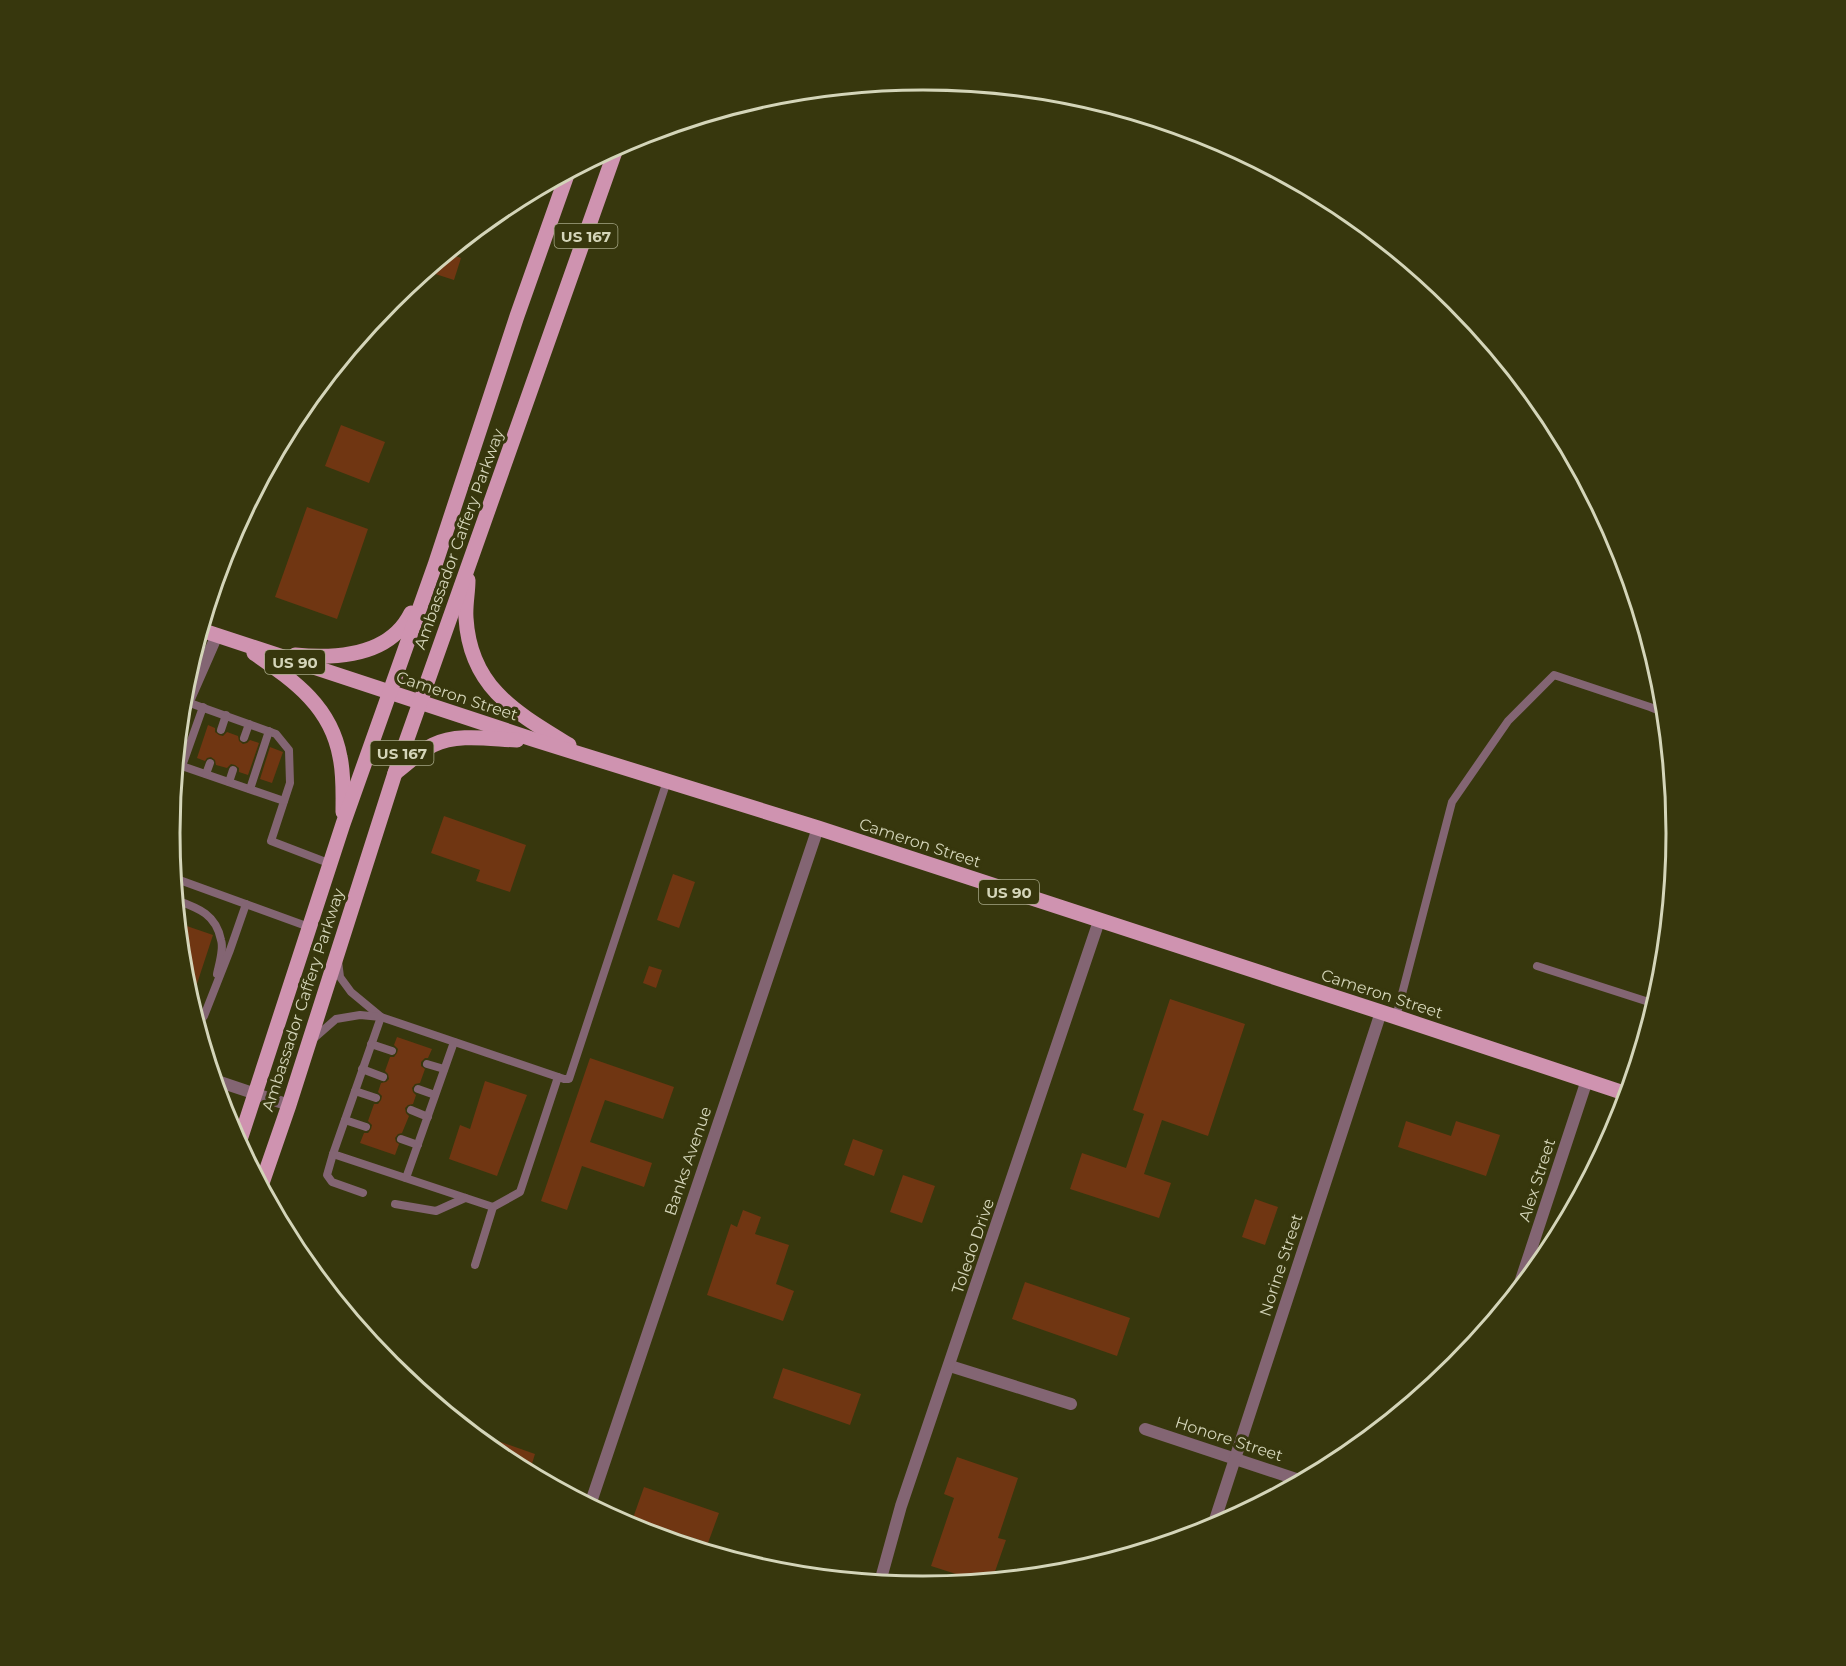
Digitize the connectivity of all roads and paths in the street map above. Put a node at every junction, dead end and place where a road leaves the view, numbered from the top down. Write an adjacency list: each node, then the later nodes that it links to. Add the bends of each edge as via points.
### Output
1 (613, 159): 3 (main road, Ambassador Caffery Parkway / US 167)
2 (564, 183): 4 (main road, Ambassador Caffery Parkway / US 167)
3 (470, 559): 12 (main road, Ambassador Caffery Parkway / US 167); 22 (main road, via 466,616 469,641 486,681 506,703)
4 (435, 565): 8 (main road, via 406,624 385,642 354,655 321,657); 10 (main road, Ambassador Caffery Parkway / US 167)
5 (208, 632): 6 (main road, Cameron Street / US 90)
6 (217, 635): 7 (main road, Cameron Street / US 90); 9 (street)
7 (242, 644): 8 (main road, Cameron Street / US 90); 32 (main road, via 292,679 323,713 340,757)
8 (266, 652): 10 (main road, Cameron Street / US 90)
9 (195, 685)
10 (389, 693): 12 (main road, Cameron Street / US 90); 32 (main road, Ambassador Caffery Parkway / US 167)
11 (191, 703): 13 (lane)
12 (420, 703): 20 (main road, Cameron Street / US 90); 26 (main road, Ambassador Caffery Parkway / US 167)
13 (203, 707): 15 (lane); 21 (lane)
14 (1656, 709): 47 (lane, via 1554,675 1508,721 1452,802)
15 (226, 715): 16 (lane); 17 (lane)
16 (249, 724): 18 (lane); 19 (lane)
17 (221, 730)
18 (269, 731): 30 (lane); 31 (lane, via 290,750 290,783)
19 (244, 738)
20 (535, 740): 22 (main road, Cameron Street / US 90); 26 (main road, via 449,740 427,749)
21 (185, 751)
22 (584, 755): 28 (main road, Cameron Street / US 90)
23 (210, 762): 27 (lane)
24 (183, 766): 27 (lane)
25 (233, 770): 29 (lane)
26 (395, 773): 40 (main road, Ambassador Caffery Parkway / US 167)
27 (206, 774): 29 (lane)
28 (667, 781): 33 (main road, Cameron Street / US 90); 56 (lane, via 569,1079)
29 (229, 782): 30 (lane)
30 (250, 789): 31 (lane)
31 (284, 801): 34 (lane, via 271,841)
32 (343, 824): 34 (main road, Ambassador Caffery Parkway / US 167)
33 (818, 828): 38 (main road, Cameron Street / US 90); 87 (street, Banks Avenue)
34 (331, 864): 39 (main road, Ambassador Caffery Parkway / US 167)
35 (182, 881): 37 (lane)
36 (184, 903): 42 (lane, via 201,909 213,920 222,941)
37 (246, 904): 39 (lane); 42 (lane)
38 (1099, 921): 44 (main road, Cameron Street / US 90); 82 (street, Toledo Drive)
39 (309, 927): 62 (main road, Ambassador Caffery Parkway / US 167)
40 (337, 955): 46 (lane, via 340,977 351,992); 49 (main road, Ambassador Caffery Parkway / US 167)
41 (1537, 966): 43 (lane)
42 (216, 987): 45 (lane)
43 (1647, 1001)
44 (1381, 1012): 47 (main road, Cameron Street / US 90); 85 (street, Norine Street)
45 (203, 1017)
46 (381, 1017): 48 (lane); 49 (lane, via 336,1019); 50 (lane)
47 (1396, 1017): 57 (main road, Cameron Street / US 90)
48 (454, 1042): 54 (lane); 56 (lane)
49 (309, 1043): 65 (main road, Ambassador Caffery Parkway / US 167)
50 (371, 1044): 51 (lane); 53 (lane)
51 (392, 1051)
52 (427, 1064): 54 (lane)
53 (362, 1069): 55 (lane); 60 (lane)
54 (444, 1069): 63 (lane)
55 (383, 1077)
56 (558, 1077): 79 (lane, via 520,1192)
57 (1587, 1080): 61 (main road, Cameron Street / US 90); 81 (street, Alex Street)
58 (223, 1083): 62 (street)
59 (418, 1089): 63 (lane)
60 (355, 1091): 64 (lane); 68 (lane)
61 (1619, 1091)
62 (256, 1094): 65 (street); 70 (main road, Ambassador Caffery Parkway / US 167)
63 (435, 1095): 67 (lane)
64 (376, 1098)
65 (289, 1105): 74 (main road, Ambassador Caffery Parkway / US 167)
66 (411, 1110): 67 (lane)
67 (428, 1117): 72 (lane)
68 (345, 1120): 69 (lane); 73 (lane)
69 (366, 1127)
70 (243, 1131)
71 (401, 1138): 72 (lane)
72 (418, 1145): 75 (lane)
73 (333, 1154): 75 (lane); 76 (lane, via 327,1176 332,1182)
74 (265, 1176)
75 (406, 1178): 77 (lane)
76 (363, 1193)
77 (465, 1198): 78 (lane, via 436,1211); 79 (lane)
78 (395, 1204)
79 (493, 1207): 80 (lane)
80 (475, 1265)
81 (1526, 1267)
82 (950, 1366): 83 (street); 89 (street, Toledo Drive)
83 (1071, 1404)
84 (1145, 1429): 85 (street, Honore Street)
85 (1235, 1458): 86 (street, Honore Street); 88 (street, Norine Street)
86 (1291, 1477)
87 (592, 1498)
88 (1217, 1515)
89 (882, 1574)

